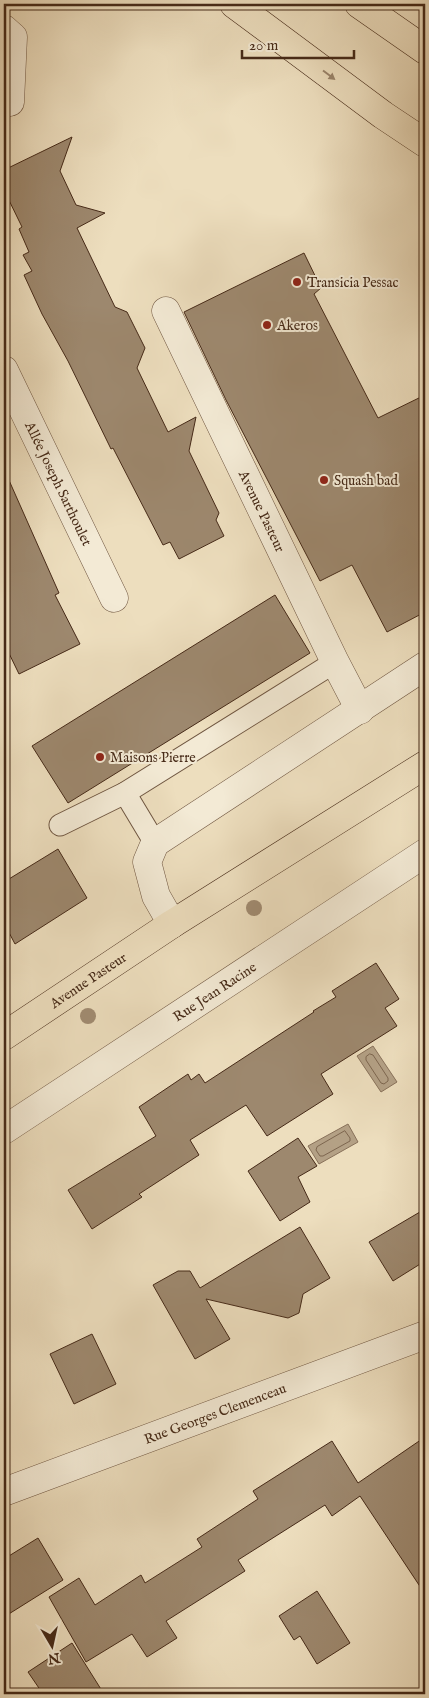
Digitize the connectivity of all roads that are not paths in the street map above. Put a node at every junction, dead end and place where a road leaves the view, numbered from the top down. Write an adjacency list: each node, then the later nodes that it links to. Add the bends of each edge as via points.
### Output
1 (234, 4): 6 (main road, one-way to 6)
2 (358, 4): 4 (main road)
3 (4, 29): 5 (street, via 13,37 10,102)
4 (425, 50)
5 (4, 103)
6 (425, 143)
7 (166, 312): 10 (street, Avenue Pasteur)
8 (4, 370): 9 (street, Allée Joseph Sarthoulet)
9 (114, 598)
10 (335, 662): 12 (street, Avenue Pasteur); 14 (lane)
11 (425, 666): 12 (street)
12 (360, 710): 16 (street)
13 (425, 765): 18 (main road, Avenue Pasteur)
14 (125, 793): 15 (lane); 16 (lane)
15 (60, 825)
16 (155, 843): 18 (street, via 146,862 156,896)
17 (425, 854): 20 (street, Rue Jean Racine)
18 (172, 924): 19 (main road, Avenue Pasteur)
19 (4, 1036)
20 (4, 1130)
21 (425, 1335): 22 (street, Rue Georges Clemenceau)
22 (4, 1492)

